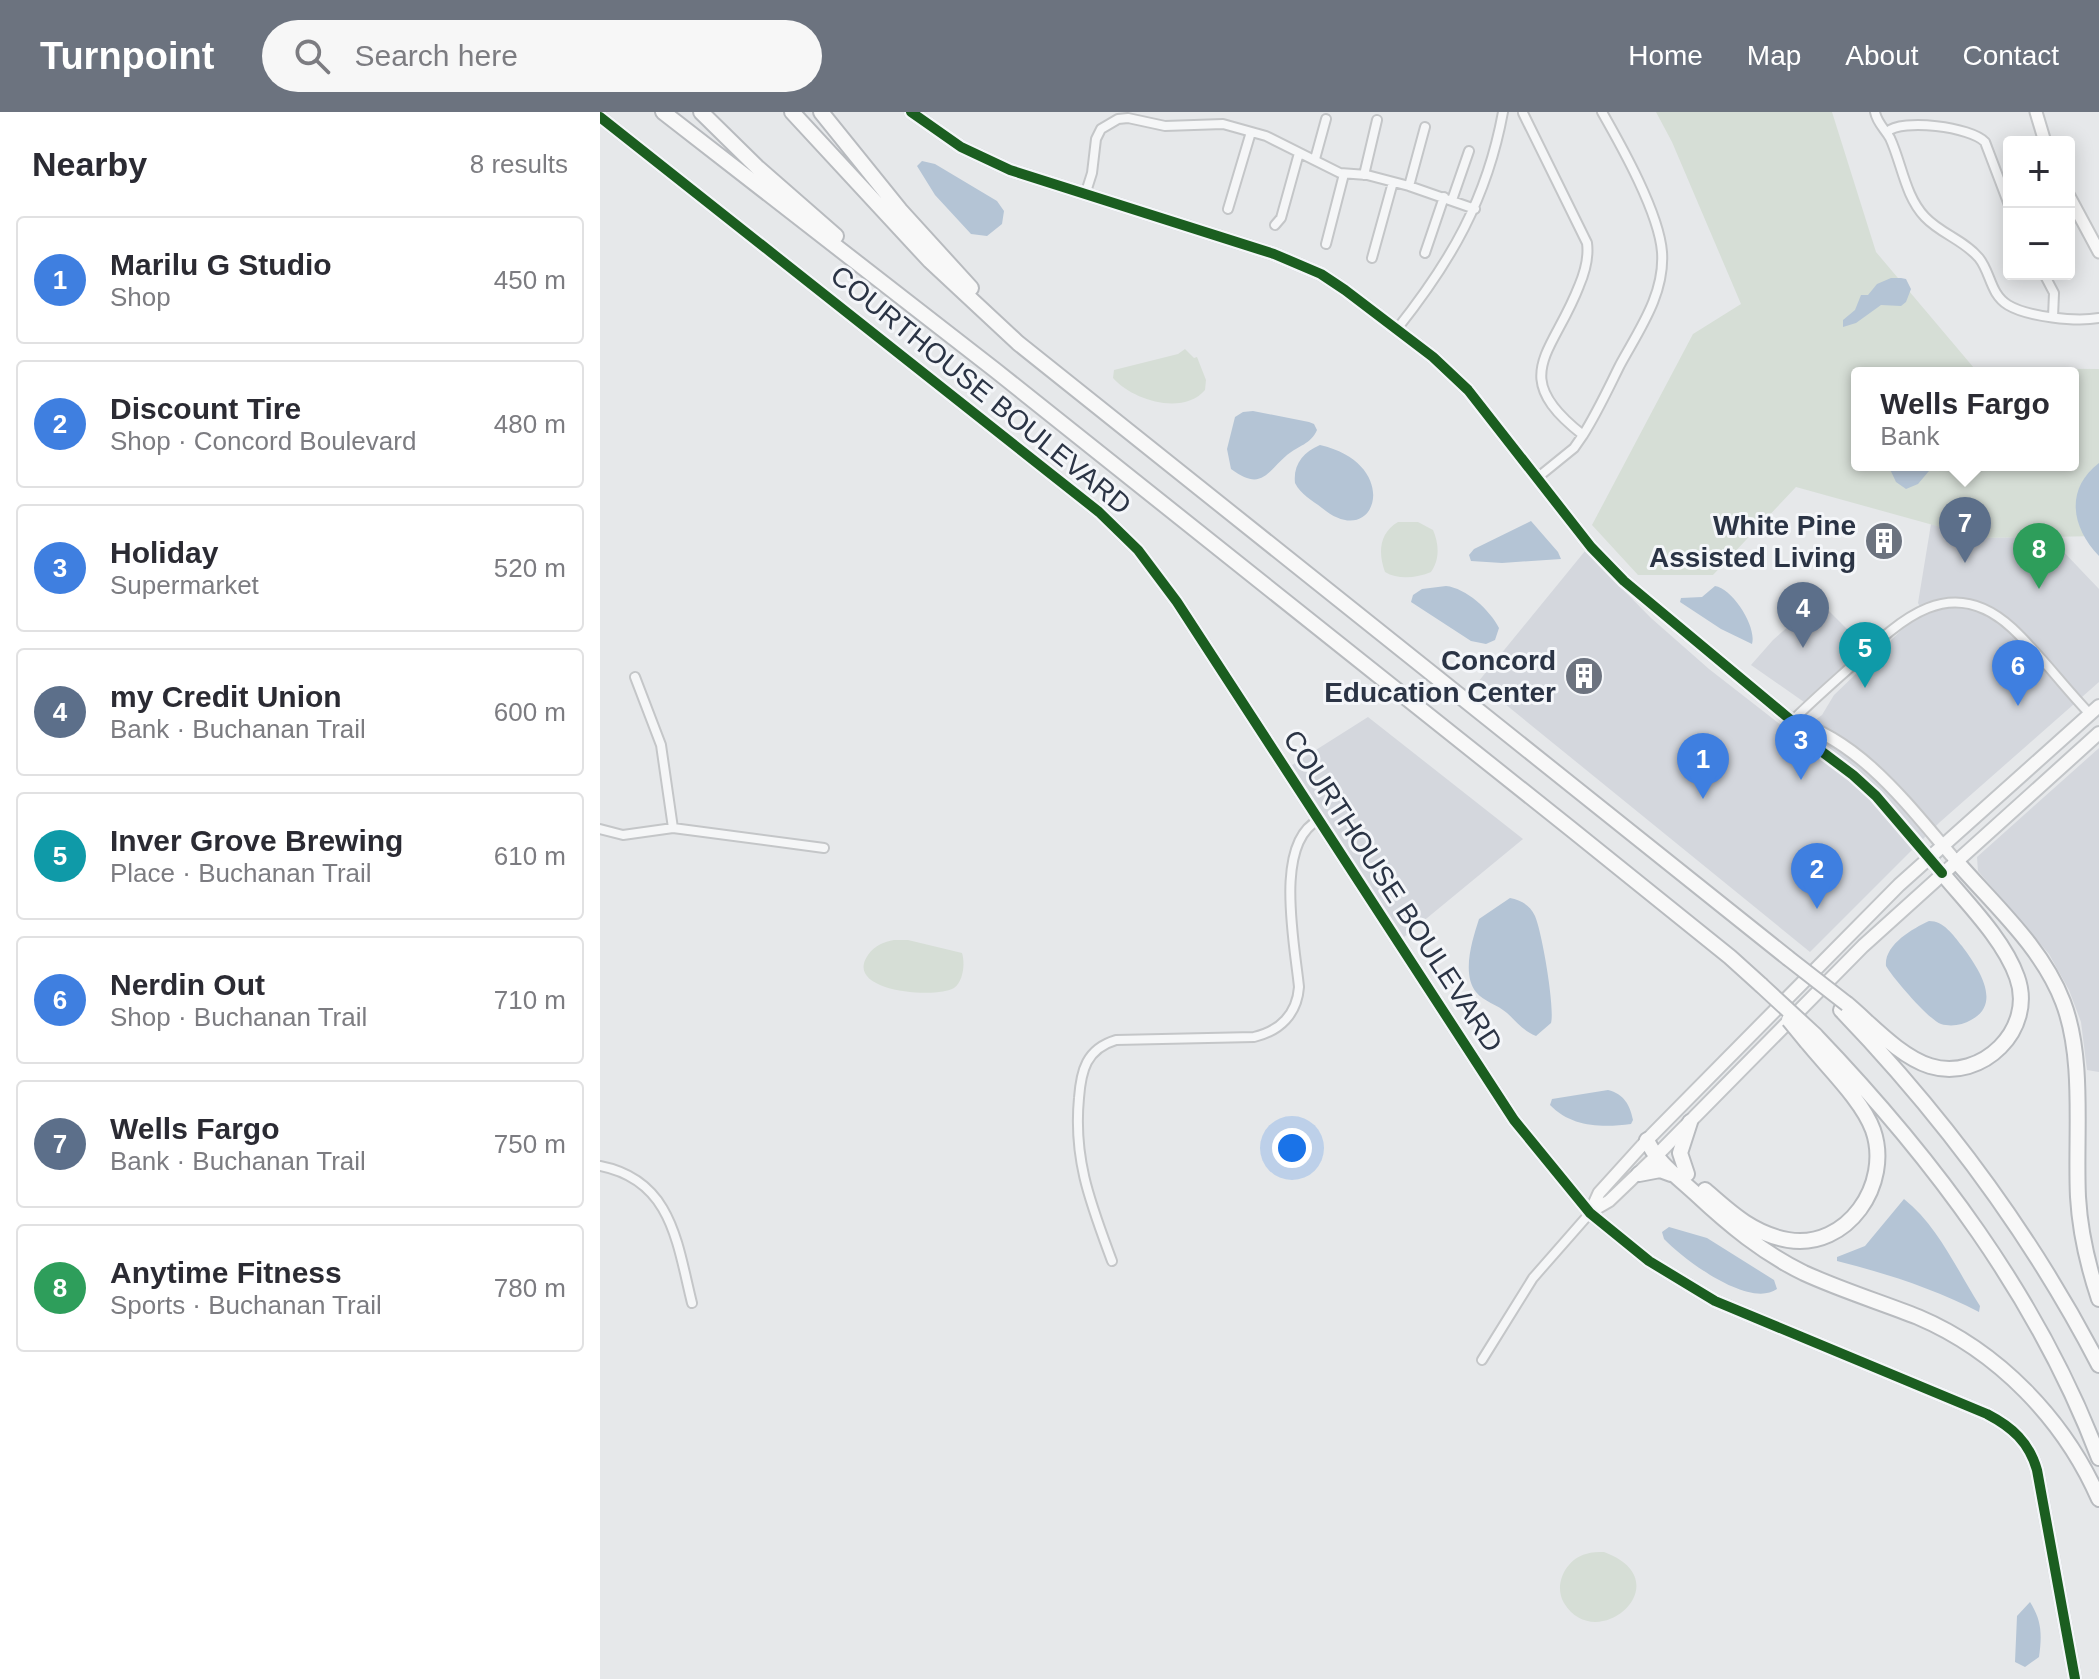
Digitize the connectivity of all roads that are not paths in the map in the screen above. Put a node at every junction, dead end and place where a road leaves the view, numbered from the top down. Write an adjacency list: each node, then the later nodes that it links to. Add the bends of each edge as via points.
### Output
1 (663, 112): 39 (highway)
2 (701, 112): 39 (highway)
3 (792, 112): 41 (highway, via 930,261 990,319)
4 (821, 112): 41 (highway, via 940,255)
5 (911, 112): 26 (street, via 976,155)
6 (1503, 112): 10 (street); 30 (street)
7 (1602, 112): 42 (street, via 1653,217 1662,266 1650,310)
8 (1875, 112): 16 (street)
9 (2036, 112): 17 (street)
10 (1526, 113): 42 (street, via 1587,243 1581,280 1540,377 1547,398)
11 (600, 117): 48 (street, COURTHOUSE BOULEVARD, via 1117,528 1177,602)
12 (1326, 119): 20 (street)
13 (1377, 120): 22 (street)
14 (1425, 127): 24 (street)
15 (1251, 132): 19 (street); 26 (street, via 1223,124 1165,126 1118,119 1101,129 1096,139); 29 (street)
16 (1887, 132): 25 (street, via 1900,124 1979,136); 37 (street, via 1925,217 1977,256 2001,300)
17 (2043, 136)
18 (1469, 151): 27 (street)
19 (1299, 153): 20 (street); 31 (street)
20 (1315, 159): 21 (street)
21 (1344, 174): 22 (street); 32 (street)
22 (1364, 175): 23 (street)
23 (1393, 182): 24 (street); 35 (street)
24 (1409, 186): 27 (street)
25 (2003, 189)
26 (1085, 195): 40 (street, via 1307,268)
27 (1448, 198): 30 (street); 34 (street)
28 (2075, 207): 33 (street)
29 (1228, 209)
30 (1475, 209): 40 (street, via 1450,257)
31 (1275, 225)
32 (1326, 244)
33 (2099, 252)
34 (1425, 253)
35 (1372, 258)
36 (2047, 280): 37 (street, via 2054,293)
37 (2053, 317): 38 (street)
38 (2099, 318)
39 (942, 328): 57 (highway, bridge, via 1730,957)
40 (1397, 329): 43 (street, via 1468,390)
41 (1069, 383): 56 (highway, bridge)
42 (1583, 435): 43 (street)
43 (1537, 478): 46 (street, via 1624,581)
44 (635, 677): 49 (street, via 661,745)
45 (2094, 710): 46 (street, via 1989,611 1940,603 1913,613 1887,633); 51 (main road)
46 (1792, 721): 51 (street, via 1822,732 1867,764); 53 (street, via 1809,742 1869,790)
47 (2099, 733): 54 (main road)
48 (1319, 820): 64 (street, COURTHOUSE BOULEVARD, via 1514,1120); 65 (street, via 1300,837 1291,863 1299,987 1284,1023 1254,1037 1116,1040 1098,1049 1083,1068 1079,1159)
49 (673, 828): 50 (street, via 623,835); 52 (street)
50 (600, 829)
51 (1943, 846): 53 (main road); 54 (street)
52 (824, 848)
53 (1929, 857): 55 (street); 59 (main road)
54 (1956, 861): 55 (main road); 66 (highway, via 2029,944 2067,1014 2074,1062 2080,1223)
55 (1942, 873): 56 (highway, via 2017,976 2021,1002 2009,1037 1974,1064 1940,1068 1910,1056); 58 (main road)
56 (1844, 1007): 69 (highway, via 1980,1173 2065,1302)
57 (1811, 1038): 63 (highway, via 1872,1129 1878,1164 1874,1186 1859,1211 1829,1233 1791,1241 1745,1223); 70 (highway, via 1920,1151 1976,1229 2043,1336)
58 (1690, 1122): 60 (main road); 63 (highway, via 1680,1153)
59 (1647, 1140): 60 (highway); 64 (street, via 1599,1193)
60 (1659, 1153): 62 (street); 63 (highway)
61 (600, 1166): 67 (street, via 634,1178 662,1204)
62 (1639, 1174): 63 (highway, via 1660,1170); 64 (street)
63 (1683, 1176): 71 (highway, via 1744,1236 1772,1255 1920,1318 2001,1368 2058,1428)
64 (1590, 1213): 68 (street, via 1533,1278); 72 (street, COURTHOUSE BOULEVARD, via 1649,1261 1715,1301 2012,1429 2029,1449 2037,1470)
65 (1112, 1261)
66 (2099, 1299)
67 (692, 1303)
68 (1482, 1360)
69 (2099, 1365)
70 (2099, 1458)
71 (2099, 1499)
72 (2075, 1679)

